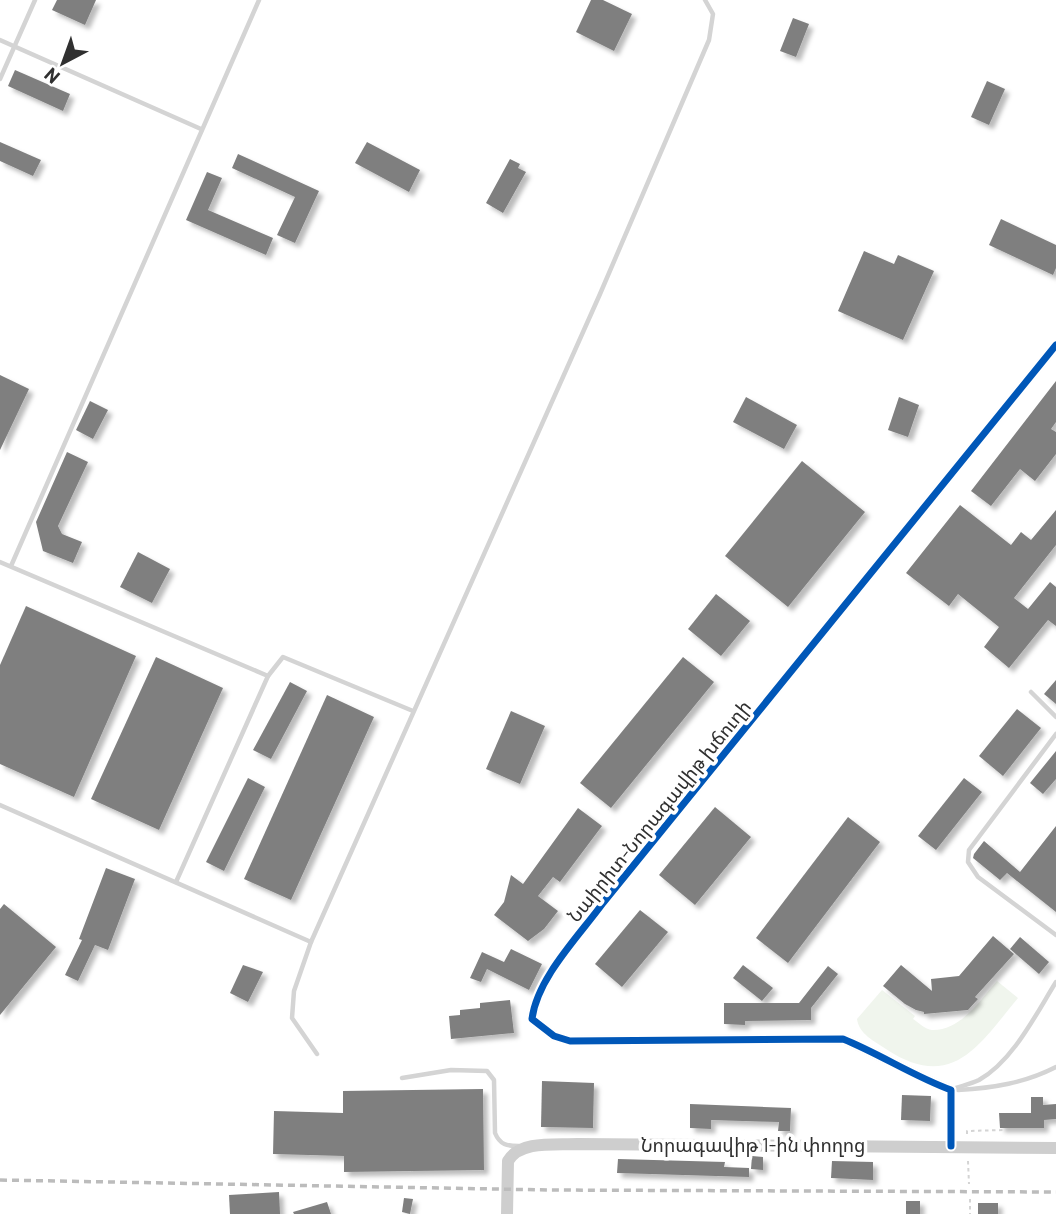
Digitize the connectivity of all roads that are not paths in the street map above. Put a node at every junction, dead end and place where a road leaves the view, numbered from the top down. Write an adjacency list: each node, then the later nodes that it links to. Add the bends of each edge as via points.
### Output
1 (35, 0): 5 (lane)
2 (258, 0): 7 (lane)
3 (705, 0): 13 (lane, via 713,14 709,40)
4 (0, 40): 5 (lane)
5 (14, 47): 6 (lane); 7 (lane)
6 (0, 79)
7 (201, 129): 10 (lane)
8 (1056, 345): 26 (street, Նաիրիտ-Նորագավիթ խճուղի, via 603,904 534,1003 532,1018 554,1036 570,1041 843,1039)
9 (0, 562): 10 (lane)
10 (11, 566): 11 (lane)
11 (268, 676): 13 (lane, via 283,657); 17 (lane)
12 (1031, 692): 14 (lane)
13 (412, 711): 19 (lane)
14 (1056, 716)
15 (1056, 734): 18 (lane, via 969,850 968,862 978,877)
16 (0, 805): 17 (lane)
17 (176, 882): 19 (lane)
18 (1056, 935)
19 (311, 942): 23 (lane, via 294,991 292,1018)
20 (1056, 982): 21 (lane)
21 (1049, 995): 22 (lane); 26 (lane, via 1026,1032 996,1066 979,1080)
22 (1056, 1000)
23 (317, 1054)
24 (1056, 1070): 26 (lane, via 989,1088)
25 (402, 1078): 27 (lane, via 451,1070 486,1071 494,1080 498,1140 508,1146)
26 (951, 1090): 28 (street)
27 (531, 1146): 28 (main road, Նորագավիթ 1-ին փողոց); 30 (main road, via 508,1161)
28 (951, 1146): 29 (main road, Նորագավիթ 1-ին փողոց)
29 (1056, 1148)
30 (507, 1213)

